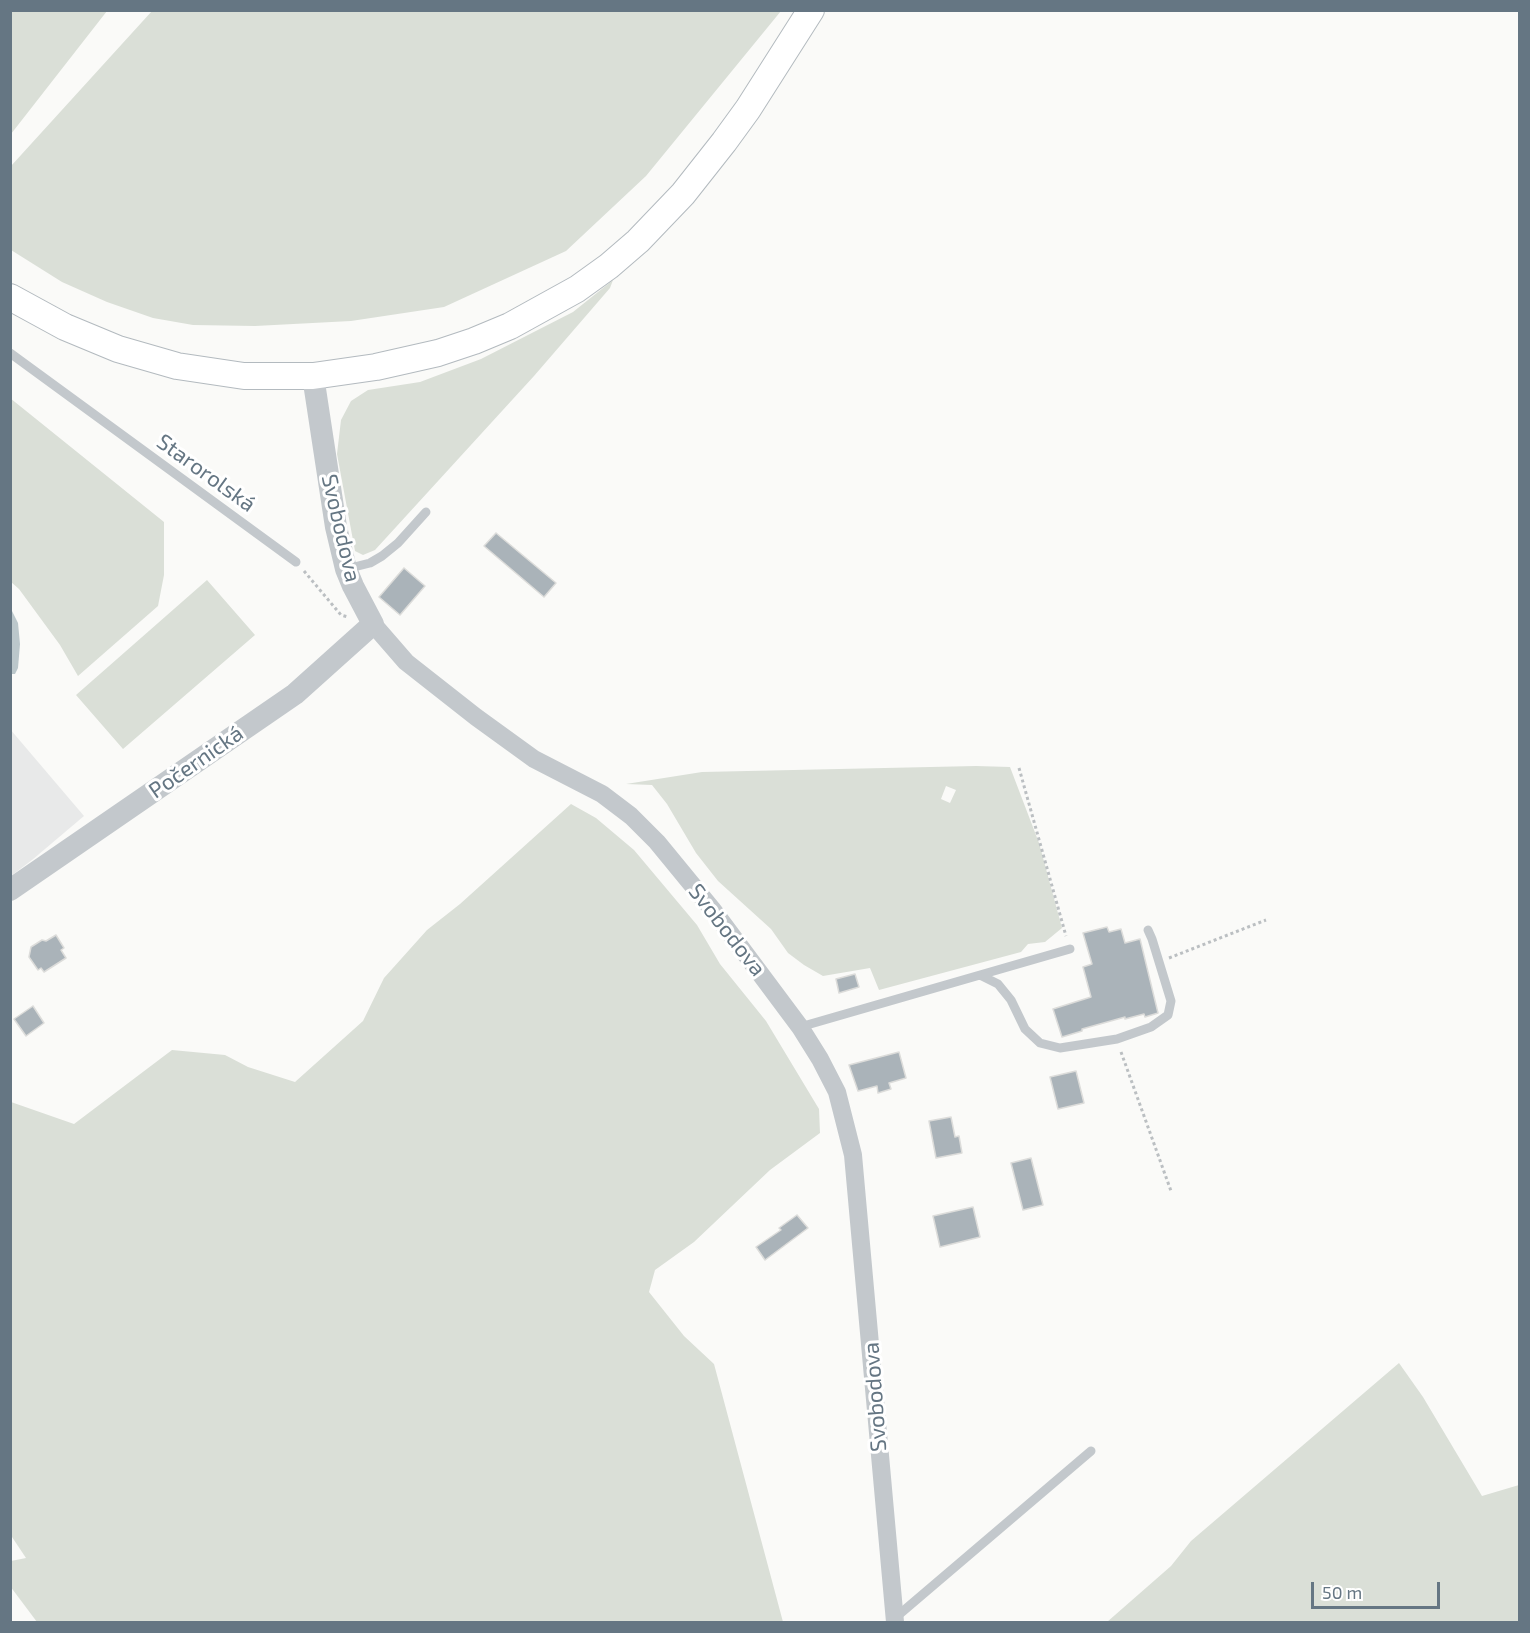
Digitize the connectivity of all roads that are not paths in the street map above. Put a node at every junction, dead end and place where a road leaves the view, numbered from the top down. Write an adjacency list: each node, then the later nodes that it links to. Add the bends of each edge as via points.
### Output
1 (811, 10): 4 (main road, via 701,172 638,242 609,267 544,309 474,341 407,361)
2 (10, 297): 4 (main road, via 91,339 156,361 244,376)
3 (10, 353): 6 (lane, Starorolská)
4 (314, 376): 7 (street, Svobodova)
5 (426, 512): 7 (lane, via 382,556)
6 (296, 562)
7 (346, 569): 8 (street, Svobodova)
8 (373, 624): 9 (street, Počernická, via 295,694); 13 (street, Svobodova, via 406,662 476,717 534,759 602,794 631,816 712,909)
9 (10, 890)
10 (1148, 930): 12 (lane, via 1171,1001 1168,1015 1151,1027 1117,1039 1060,1048 1040,1043 1024,1029 1011,1000 998,984)
11 (1070, 950): 12 (lane)
12 (980, 975): 13 (lane)
13 (800, 1027): 15 (street, Svobodova, via 837,1092 853,1155)
14 (1091, 1451): 15 (lane)
15 (895, 1620)

